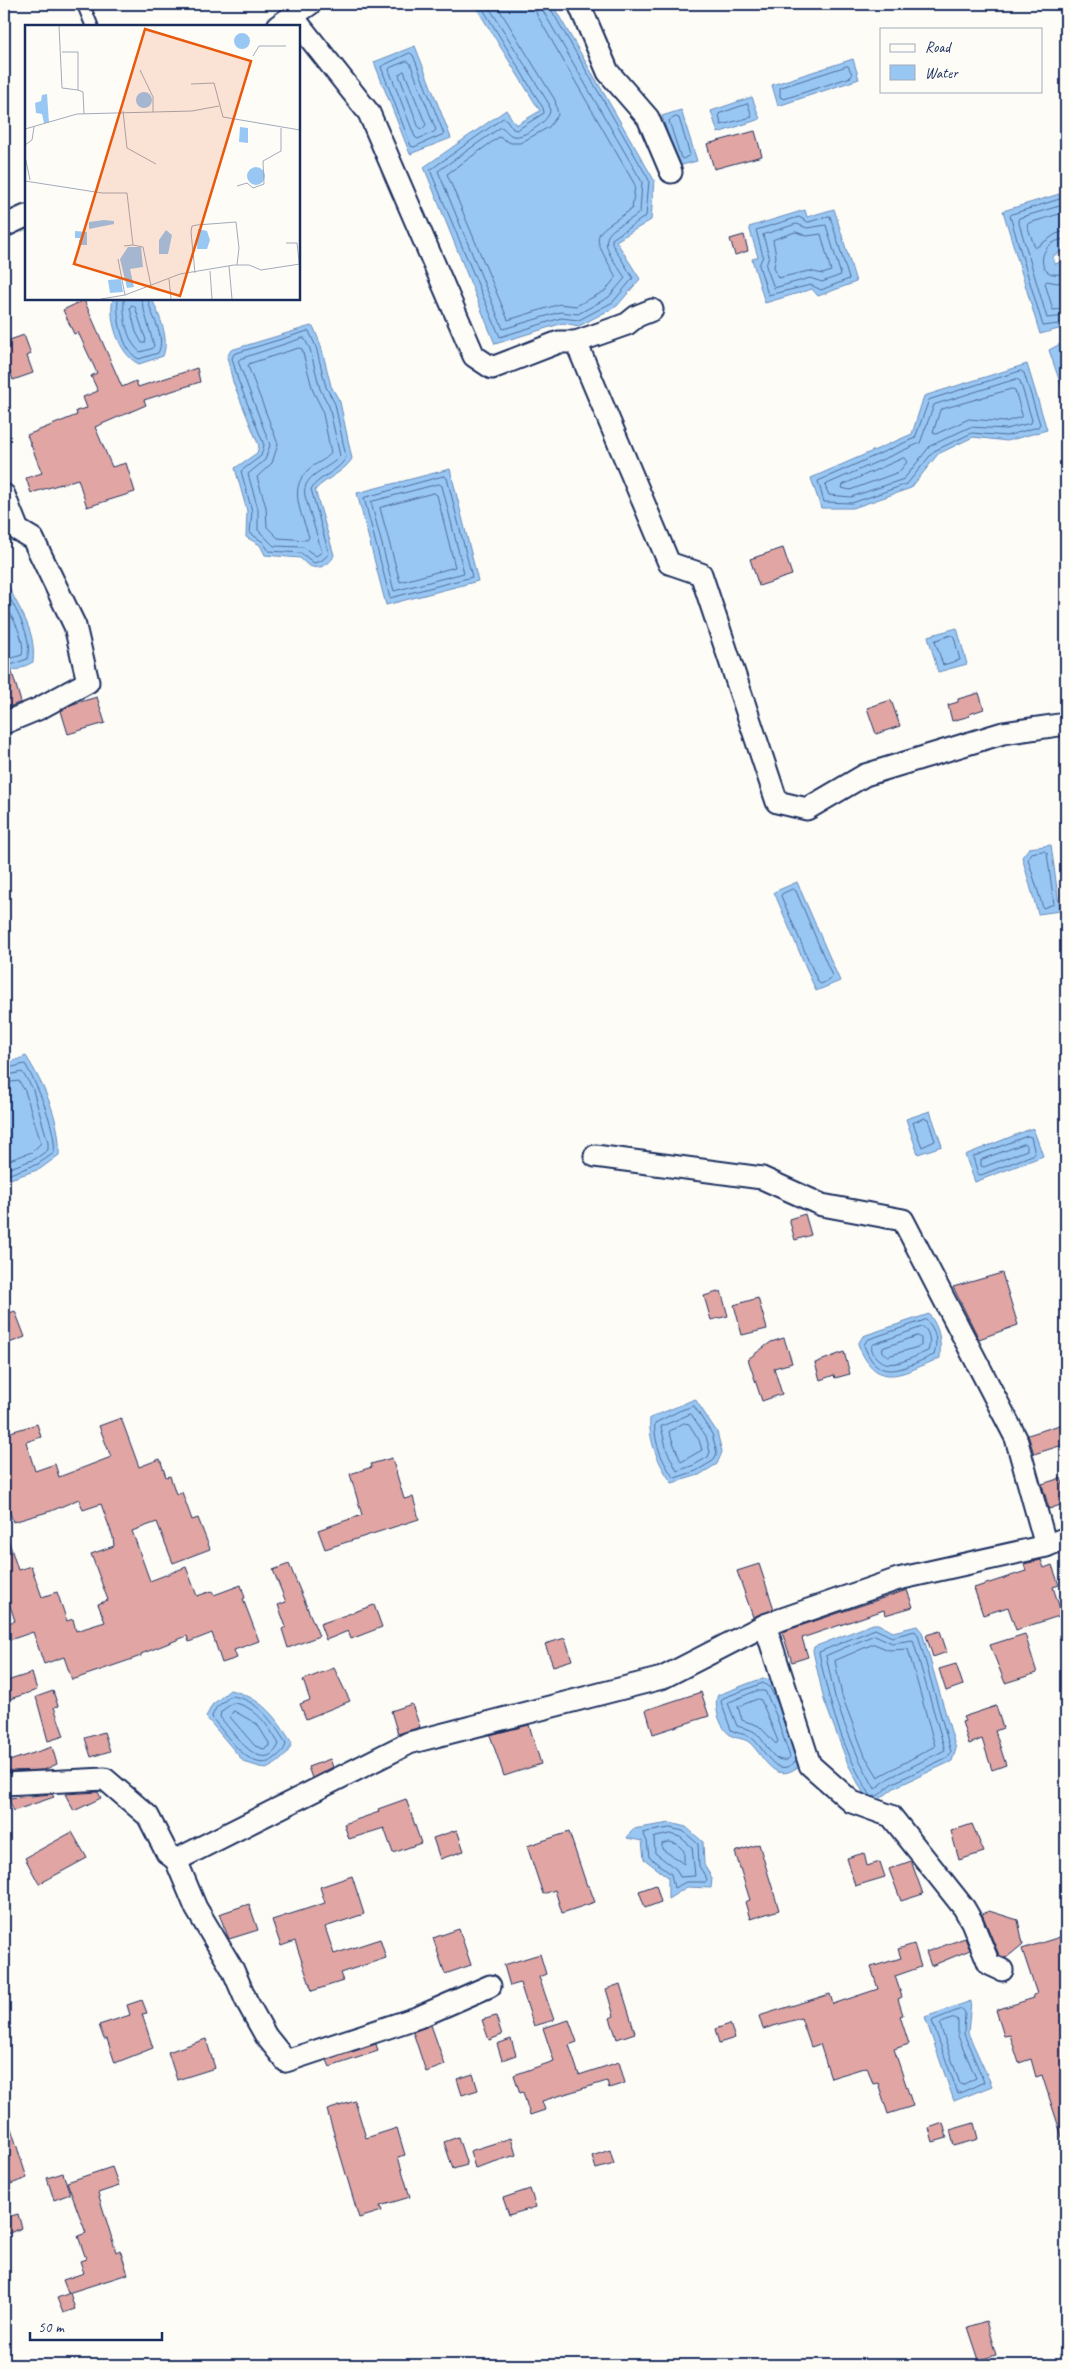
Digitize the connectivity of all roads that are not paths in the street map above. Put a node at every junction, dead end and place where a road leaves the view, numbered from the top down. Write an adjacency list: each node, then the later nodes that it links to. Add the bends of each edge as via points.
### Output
1 (84, 4): 5 (lane)
2 (310, 4): 4 (street)
3 (579, 4): 7 (street, via 608,72 648,118)
4 (286, 21)
5 (92, 25)
6 (300, 37): 11 (street, via 369,113 474,356 492,368 559,342)
7 (671, 172)
8 (25, 216): 9 (street)
9 (4, 226)
10 (652, 310): 11 (street, via 628,324)
11 (576, 342): 14 (street, via 669,563 701,574 777,802 807,809 865,775 1002,733)
12 (4, 495): 13 (street, via 18,530 33,539 75,626 88,682)
13 (4, 723)
14 (1066, 724)
15 (596, 1156): 17 (street, via 762,1178 822,1205 903,1220 1016,1438)
16 (1066, 1538): 17 (street)
17 (1046, 1546): 18 (street, via 898,1579)
18 (765, 1625): 20 (street, via 662,1678 409,1742); 21 (street, via 810,1764 852,1802 891,1816 964,1908 989,1964)
19 (4, 1784): 20 (street, via 105,1779 148,1816 167,1853)
20 (176, 1860): 22 (street, via 196,1908 234,1970 246,2000 266,2036 286,2061 419,2017)
21 (1002, 1970)
22 (490, 1986)

